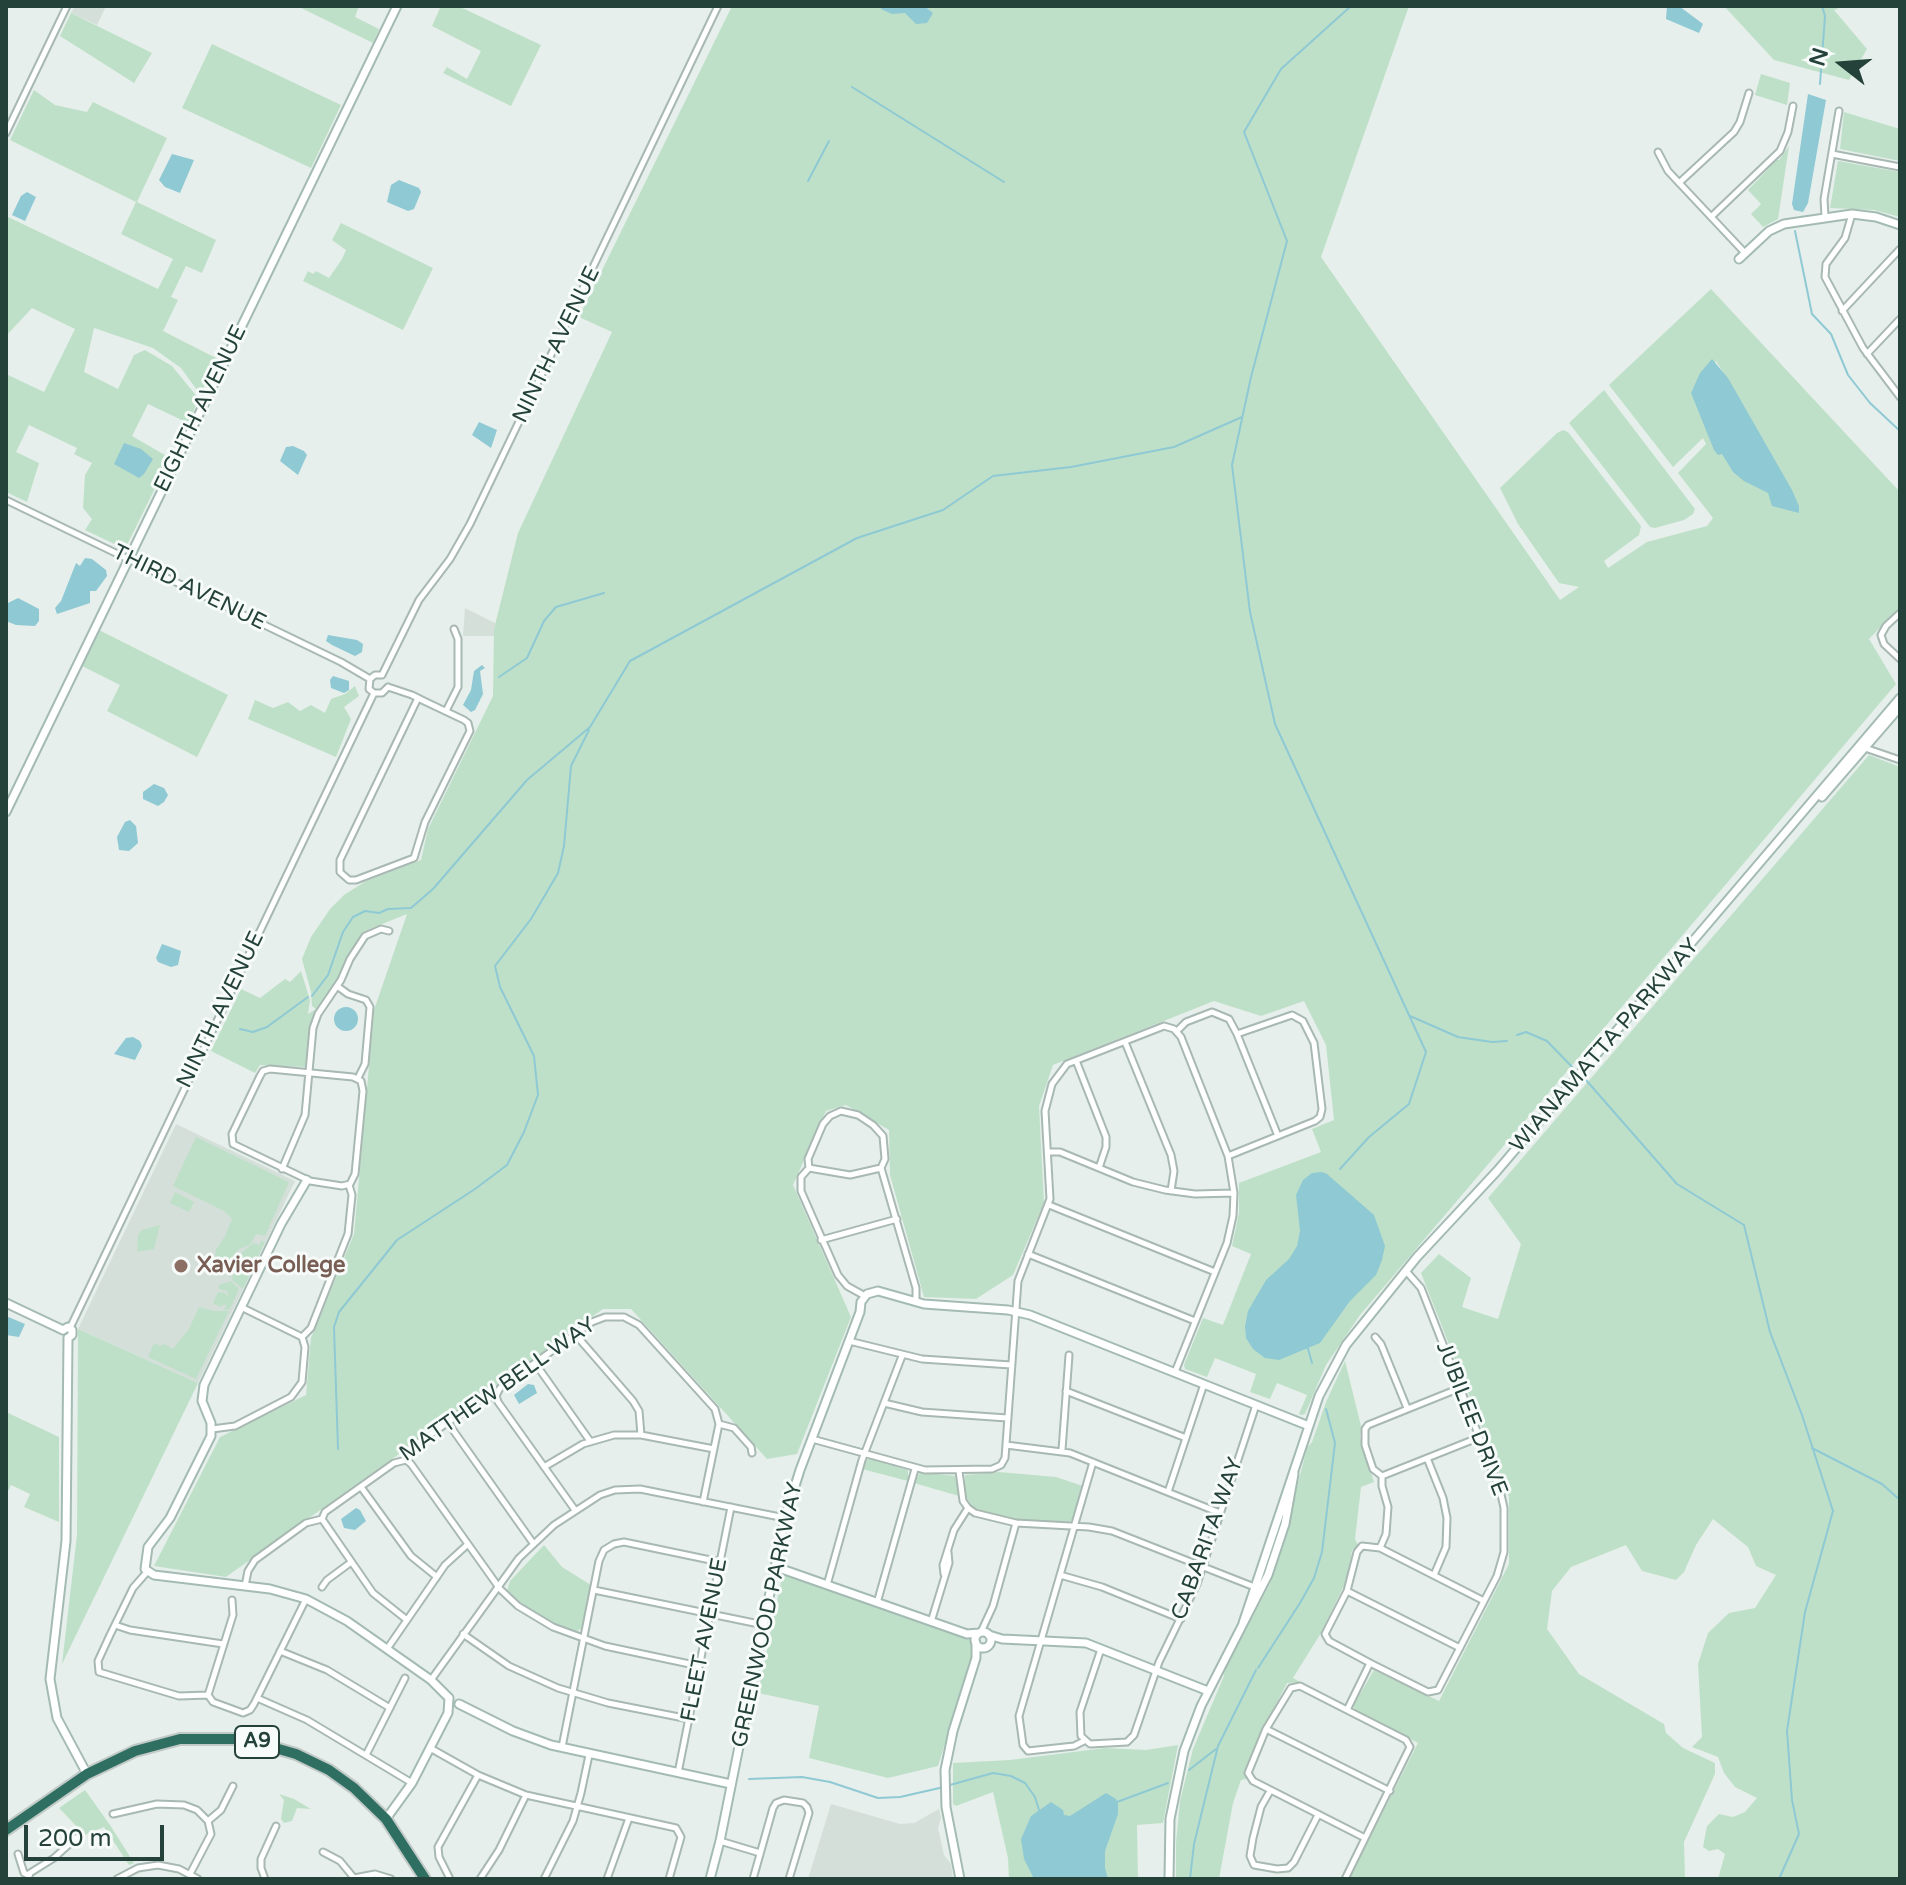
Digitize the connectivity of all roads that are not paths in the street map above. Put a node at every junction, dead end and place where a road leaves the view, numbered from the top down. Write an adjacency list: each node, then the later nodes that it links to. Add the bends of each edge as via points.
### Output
1 (67, 6): 7 (street)
2 (397, 6): 23 (street, EIGHTH AVENUE)
3 (718, 6): 27 (street, NINTH AVENUE, via 470,524 419,600)
4 (1749, 93): 11 (street, via 1734,132)
5 (1793, 106): 13 (street, via 1780,151)
6 (1839, 111): 9 (street)
7 (6, 133)
8 (1658, 152): 11 (street)
9 (1832, 154): 10 (street); 14 (street)
10 (1900, 167)
11 (1679, 183): 13 (street)
12 (1852, 214): 14 (street); 15 (street); 18 (street, via 1848,232 1825,267)
13 (1711, 217): 17 (street)
14 (1825, 217): 17 (street, via 1779,226)
15 (1900, 225)
16 (1900, 249): 18 (street)
17 (1742, 256)
18 (1842, 311): 20 (street)
19 (1900, 319): 20 (street)
20 (1867, 354): 21 (street)
21 (1899, 393)
22 (6, 500): 23 (street, THIRD AVENUE)
23 (128, 558): 28 (street, THIRD AVENUE); 37 (street, EIGHTH AVENUE)
24 (1900, 613): 26 (street, via 1881,635)
25 (454, 629): 34 (street, via 458,687)
26 (1900, 659)
27 (382, 675): 28 (street); 29 (street)
28 (370, 679): 30 (street)
29 (388, 687): 30 (street); 31 (street)
30 (374, 693): 74 (street, NINTH AVENUE)
31 (418, 698): 34 (street); 34 (street, via 340,860 344,878 356,880 415,856 425,822 470,731 466,721)
32 (1900, 698): 38 (street, WIANAMATTA PARKWAY)
33 (1900, 707): 35 (street, WIANAMATTA PARKWAY)
34 (446, 711)
35 (1865, 748): 36 (street); 38 (street, WIANAMATTA PARKWAY)
36 (1900, 760)
37 (6, 812)
38 (1800, 818): 64 (street, WIANAMATTA PARKWAY)
39 (389, 931): 40 (street, via 365,936)
40 (337, 986): 47 (street, via 316,1019); 48 (street, via 370,1007 366,1060)
41 (1177, 1031): 42 (street, via 1186,1022 1216,1012 1229,1019); 43 (street, via 1161,1026); 51 (street)
42 (1237, 1034): 49 (street); 49 (street, via 1294,1015 1314,1043 1321,1115)
43 (1125, 1041): 44 (street); 58 (street, via 1171,1155)
44 (1087, 1057): 45 (street); 46 (street)
45 (1077, 1063): 46 (street); 54 (street, via 1104,1131 1106,1147)
46 (1064, 1068): 50 (street, via 1055,1077 1046,1104)
47 (309, 1073): 48 (street); 55 (street, via 304,1119); 55 (street, via 263,1071 232,1134 235,1146)
48 (358, 1078): 57 (street, via 363,1091)
49 (1278, 1136): 51 (street)
50 (1048, 1152): 54 (street); 60 (street)
51 (1228, 1156): 59 (street)
52 (809, 1168): 53 (street, via 850,1175); 53 (street, via 824,1121 841,1111 856,1113 881,1133); 62 (street, via 802,1174 801,1191)
53 (881, 1168): 61 (street)
54 (1099, 1168): 58 (street)
55 (282, 1169): 56 (street)
56 (307, 1180): 57 (street); 70 (street)
57 (349, 1185): 76 (street, via 348,1234 311,1328)
58 (1171, 1191): 59 (street)
59 (1234, 1193): 65 (street, via 1232,1226)
60 (1049, 1205): 63 (street); 65 (street)
61 (897, 1219): 62 (street); 69 (street)
62 (821, 1240): 67 (street, via 841,1280)
63 (1028, 1254): 71 (street); 73 (street)
64 (1406, 1271): 85 (street, JUBILEE DRIVE, via 1420,1285); 94 (street, WIANAMATTA PARKWAY, via 1339,1357)
65 (1215, 1272): 73 (street)
66 (886, 1295): 67 (street, via 875,1291); 69 (street); 72 (street, via 871,1297)
67 (865, 1296): 72 (street, GREENWOOD PARKWAY)
68 (6, 1303): 74 (street)
69 (916, 1303): 71 (street)
70 (241, 1307): 76 (street); 95 (street, via 203,1391)
71 (1015, 1311): 82 (street); 83 (street)
72 (860, 1312): 78 (street, GREENWOOD PARKWAY)
73 (1195, 1321): 83 (street)
74 (67, 1332): 186 (street, NINTH AVENUE, via 66,1541 50,1679 57,1718)
75 (575, 1334): 81 (street, MATTHEW BELL WAY); 93 (street, MATTHEW BELL WAY, via 605,1317 633,1321 712,1404); 96 (street, via 633,1401)
76 (302, 1337): 95 (street, via 302,1377 295,1394 235,1426)
77 (1375, 1337): 90 (street)
78 (849, 1341): 80 (street); 99 (street, GREENWOOD PARKWAY)
79 (1069, 1355): 86 (street)
80 (902, 1356): 82 (street); 88 (street)
81 (535, 1363): 87 (street, MATTHEW BELL WAY); 100 (street)
82 (1011, 1365): 91 (street)
83 (1175, 1372): 84 (street)
84 (1204, 1384): 89 (street); 98 (street)
85 (1460, 1388): 90 (street); 97 (street, JUBILEE DRIVE)
86 (1066, 1391): 98 (street); 103 (street)
87 (496, 1396): 92 (street, MATTHEW BELL WAY, via 483,1398); 109 (street)
88 (884, 1403): 91 (street, via 922,1412); 105 (street)
89 (1256, 1405): 94 (street); 119 (street, CABARITA WAY)
90 (1407, 1408): 112 (street, via 1365,1429 1368,1456 1374,1472)
91 (1007, 1418): 101 (street)
92 (448, 1423): 107 (street, MATTHEW BELL WAY, via 414,1446); 124 (street)
93 (719, 1424): 102 (street); 104 (street, via 734,1428)
94 (1309, 1426): 139 (street, WIANAMATTA PARKWAY, via 1285,1524)
95 (212, 1429): 131 (street, via 170,1518 148,1547)
96 (641, 1435): 100 (street); 102 (street)
97 (1480, 1437): 106 (street); 144 (street, JUBILEE DRIVE, via 1504,1508 1502,1563)
98 (1186, 1438): 114 (street)
99 (812, 1439): 105 (street); 120 (street, GREENWOOD PARKWAY)
100 (590, 1441): 109 (street)
101 (1006, 1445): 103 (street); 111 (street, via 998,1467)
102 (714, 1449): 115 (street)
103 (1062, 1451): 108 (street)
104 (752, 1453)
105 (864, 1454): 110 (street); 136 (street)
106 (1427, 1458): 112 (street); 133 (street, via 1447,1518 1446,1547)
107 (406, 1460): 113 (street, MATTHEW BELL WAY); 125 (street)
108 (1093, 1462): 114 (street); 123 (street)
109 (544, 1467): 118 (street)
110 (915, 1468): 111 (street); 145 (street)
111 (959, 1471): 117 (street)
112 (1382, 1476): 126 (street, via 1388,1507)
113 (361, 1487): 121 (street, MATTHEW BELL WAY); 134 (street, via 411,1556)
114 (1168, 1492): 119 (street)
115 (703, 1502): 116 (street); 118 (street, via 623,1488)
116 (731, 1507): 120 (street); 127 (street, FLEET AVENUE)
117 (968, 1508): 122 (street); 149 (street, via 956,1525 943,1565 945,1575)
118 (575, 1510): 124 (street)
119 (1220, 1513): 130 (street, CABARITA WAY)
120 (785, 1518): 129 (street, GREENWOOD PARKWAY)
121 (322, 1519): 128 (street); 137 (street, MATTHEW BELL WAY, via 306,1523 255,1560)
122 (1016, 1523): 123 (street); 153 (street)
123 (1074, 1526): 130 (street, via 1112,1531); 132 (street)
124 (533, 1543): 135 (street)
125 (468, 1544): 134 (street); 135 (street)
126 (1380, 1548): 133 (street); 141 (street, via 1358,1549)
127 (720, 1562): 140 (street, via 619,1542 601,1555); 146 (street, FLEET AVENUE)
128 (350, 1563): 138 (street); 148 (street, via 373,1593)
129 (776, 1567): 136 (street); 151 (street, GREENWOOD PARKWAY)
130 (1202, 1567): 139 (street); 147 (street, CABARITA WAY)
131 (147, 1572): 137 (street); 150 (street, via 134,1585)
132 (1060, 1575): 147 (street); 156 (street)
133 (1434, 1575): 144 (street)
134 (437, 1577): 148 (street)
135 (497, 1585): 152 (street); 154 (street, via 528,1613)
136 (827, 1585): 145 (street)
137 (245, 1586): 142 (street)
138 (322, 1587)
139 (1258, 1588): 169 (street, WIANAMATTA PARKWAY)
140 (594, 1590): 146 (street); 154 (street)
141 (1347, 1591): 160 (street); 164 (street, via 1325,1636)
142 (306, 1599): 161 (street); 162 (street)
143 (232, 1600): 157 (street)
144 (1484, 1601): 160 (street, JUBILEE DRIVE)
145 (877, 1603): 149 (street)
146 (710, 1614): 151 (street); 165 (street, FLEET AVENUE)
147 (1181, 1619): 166 (street, CABARITA WAY)
148 (407, 1620): 161 (street)
149 (931, 1622): 153 (street)
150 (115, 1625): 157 (street); 171 (street, via 98,1661 100,1673 179,1696)
151 (764, 1625): 189 (street, GREENWOOD PARKWAY)
152 (463, 1634): 168 (street); 170 (street, via 520,1672)
153 (981, 1636): 155 (street); 158 (street); 163 (street)
154 (584, 1639): 165 (street); 170 (street)
155 (1002, 1639): 156 (street); 158 (street)
156 (1042, 1640): 159 (street); 180 (street, via 1019,1714 1023,1745 1030,1751)
157 (223, 1644): 171 (street)
158 (987, 1646): 163 (street)
159 (1101, 1648): 166 (street); 180 (street, via 1080,1712)
160 (1460, 1648): 164 (street, JUBILEE DRIVE, via 1433,1692)
161 (387, 1649): 168 (street)
162 (280, 1651): 172 (street); 176 (street, via 327,1670)
163 (976, 1658): 224 (street, via 945,1776)
164 (1370, 1663): 177 (street)
165 (699, 1666): 178 (street, FLEET AVENUE)
166 (1155, 1670): 169 (street); 180 (street, CABARITA WAY, via 1131,1740)
167 (405, 1678): 176 (street)
168 (431, 1680): 173 (street)
169 (1208, 1691): 225 (street, WIANAMATTA PARKWAY, via 1175,1788)
170 (573, 1693): 178 (street); 182 (street)
171 (208, 1695): 172 (street, via 243,1713)
172 (257, 1698): 183 (street)
173 (449, 1698): 174 (street, via 457,1697); 175 (street)
174 (459, 1704): 175 (street); 182 (street)
175 (450, 1707): 181 (street)
176 (390, 1708): 183 (street)
177 (1347, 1710): 179 (street, via 1293,1686); 192 (street, via 1409,1744)
178 (689, 1719): 185 (street, FLEET AVENUE)
179 (1266, 1729): 191 (street, via 1248,1773); 192 (street)
180 (1084, 1741)
181 (430, 1748): 187 (street); 188 (street)
182 (561, 1748): 184 (street)
183 (366, 1755): 188 (street)
184 (589, 1755): 185 (street); 194 (street)
185 (678, 1773): 189 (street)
186 (87, 1774): 198 (highway, A9, via 168,1742 244,1739 323,1767); 201 (highway, A9)
187 (478, 1775): 193 (street); 216 (street, via 438,1847)
188 (412, 1783): 198 (street)
189 (731, 1784): 204 (street, GREENWOOD PARKWAY)
190 (233, 1786): 199 (street, via 221,1810)
191 (1270, 1790): 196 (street); 196 (street, via 1250,1853 1254,1865 1288,1868)
192 (1390, 1791): 203 (street)
193 (526, 1795): 194 (street); 217 (street)
194 (577, 1807): 197 (street); 218 (street)
195 (113, 1814): 199 (street, via 172,1804 195,1808)
196 (1318, 1815): 203 (street)
197 (629, 1818): 219 (street); 220 (street, via 680,1832)
198 (386, 1819): 215 (highway, A9)
199 (208, 1821): 208 (street, via 210,1836)
200 (276, 1826): 212 (street, via 261,1859)
201 (6, 1830)
202 (76, 1838): 209 (street)
203 (1365, 1838): 226 (street)
204 (720, 1841): 206 (street); 221 (street, GREENWOOD PARKWAY)
205 (323, 1852): 213 (street, via 340,1861)
206 (760, 1853): 222 (street); 223 (street, via 776,1803 805,1804 808,1816)
207 (18, 1854): 209 (street)
208 (190, 1874): 210 (street, via 152,1865); 211 (street)
209 (28, 1877)
210 (117, 1879)
211 (198, 1879)
212 (265, 1879)
213 (353, 1879): 214 (street, via 375,1874)
214 (391, 1879)
215 (425, 1879)
216 (450, 1879)
217 (480, 1879)
218 (544, 1879)
219 (607, 1879)
220 (669, 1879)
221 (710, 1879)
222 (753, 1879)
223 (789, 1879)
224 (960, 1879)
225 (1169, 1879)
226 (1345, 1879)

